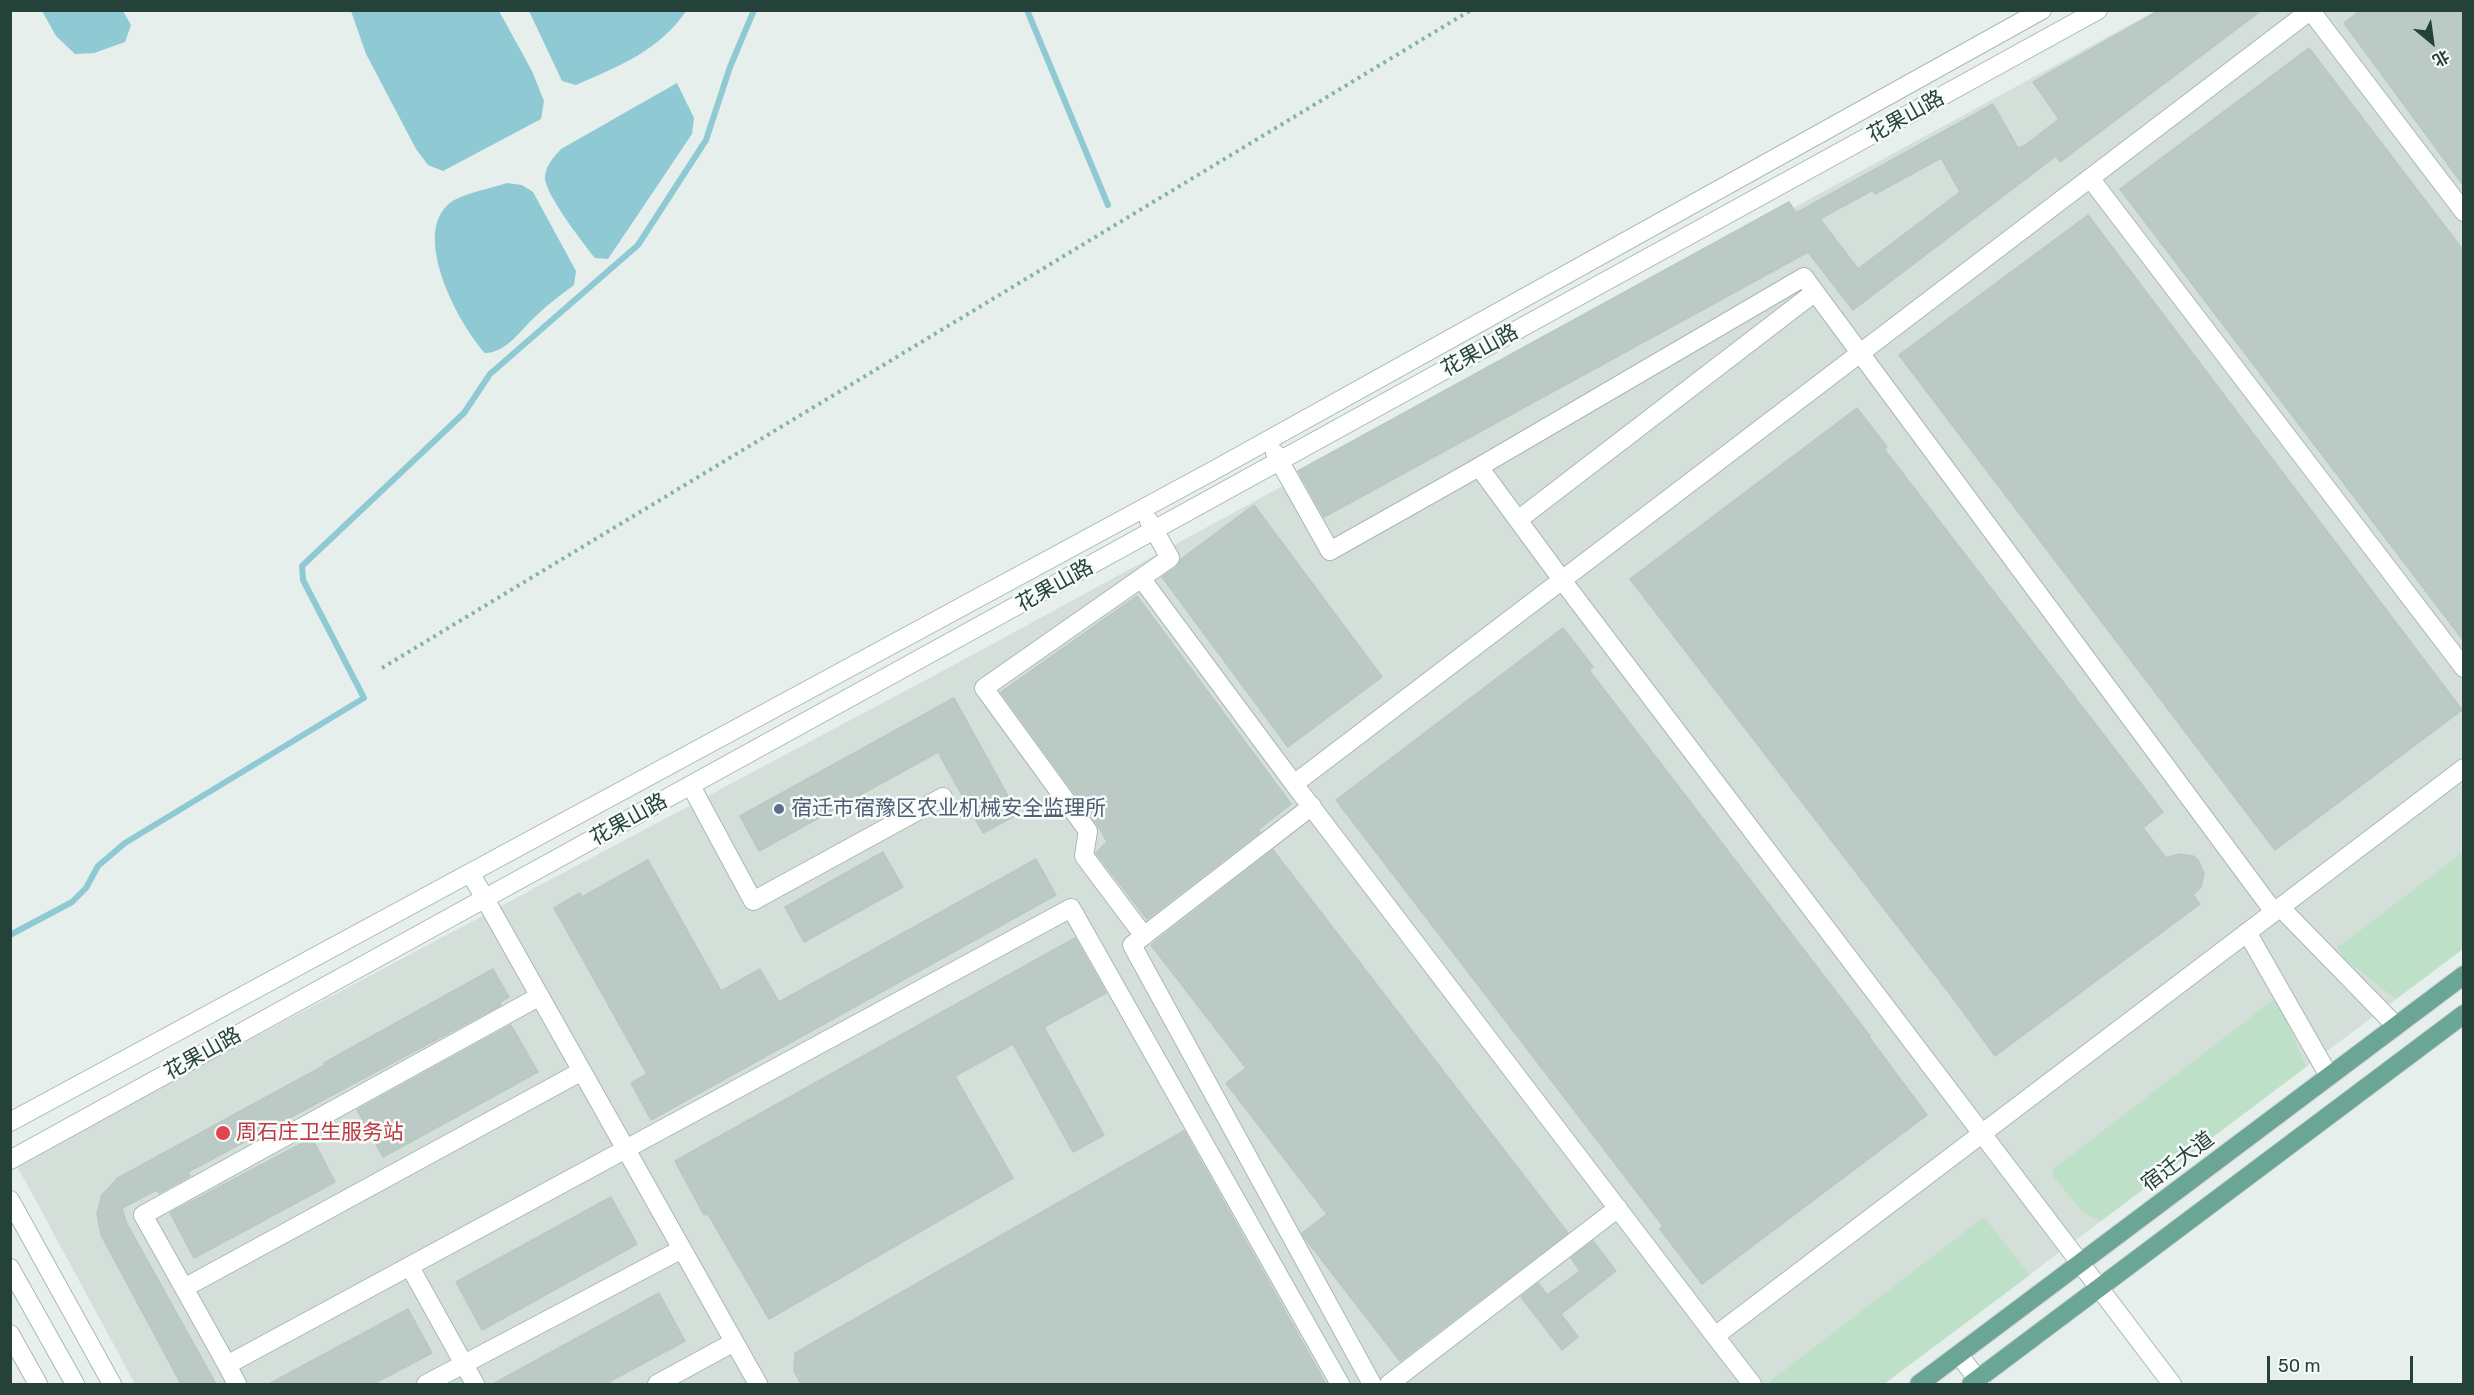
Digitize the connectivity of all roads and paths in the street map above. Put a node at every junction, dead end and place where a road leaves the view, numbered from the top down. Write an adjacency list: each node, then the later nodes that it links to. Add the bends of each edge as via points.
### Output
1 (1471, 10): 17 (path)
2 (2042, 10): 9 (street, 花果山路)
3 (2098, 10): 10 (street, 花果山路)
4 (2311, 11): 5 (street); 6 (street)
5 (2091, 178): 8 (street); 18 (street)
6 (2463, 212)
7 (1815, 292): 8 (street); 11 (street, via 1804,277); 13 (street)
8 (1860, 353): 16 (street); 26 (street)
9 (1269, 440): 10 (street); 12 (street, 花果山路)
10 (1280, 462): 11 (street, via 1330,550); 14 (street, 花果山路)
11 (1479, 467): 13 (street)
12 (1143, 509): 14 (street); 24 (street, 花果山路)
13 (1518, 520): 16 (street)
14 (1155, 531): 15 (street, via 1170,558); 21 (street, 花果山路)
15 (1141, 578): 20 (street); 28 (street, via 984,688 1088,831 1084,856)
16 (1562, 580): 20 (street); 36 (street)
17 (382, 668)
18 (2463, 668)
19 (2463, 768): 26 (street)
20 (1294, 784): 23 (street)
21 (691, 786): 22 (street, via 753,901); 25 (street, 花果山路)
22 (943, 796)
23 (1312, 806): 28 (street); 40 (street)
24 (471, 874): 25 (street); 35 (street, 花果山路)
25 (485, 899): 30 (street); 38 (street, 花果山路)
26 (2277, 909): 27 (street); 32 (street)
27 (2247, 932): 34 (street); 36 (street)
28 (1144, 936): 63 (street, via 1132,945)
29 (2463, 975): 32 (main road, 宿迁大道)
30 (540, 996): 33 (street); 46 (street, via 142,1215)
31 (2463, 1014): 45 (main road)
32 (2396, 1026): 34 (main road, 宿迁大道)
33 (582, 1071): 37 (street); 46 (street)
34 (2329, 1076): 42 (main road, 宿迁大道)
35 (10, 1122)
36 (1982, 1134): 42 (street); 48 (street)
37 (626, 1150): 41 (street); 43 (street); 62 (street, via 1071,908)
38 (10, 1160)
39 (10, 1200): 56 (street)
40 (1618, 1208): 48 (street); 64 (street)
41 (682, 1249): 49 (street); 52 (street)
42 (2080, 1264): 45 (street); 50 (main road, 宿迁大道)
43 (410, 1267): 51 (street); 52 (street)
44 (10, 1268): 55 (street)
45 (2098, 1287): 53 (main road); 67 (street)
46 (184, 1288): 51 (street)
47 (10, 1334): 54 (street)
48 (1715, 1336): 65 (street)
49 (734, 1342): 60 (street); 61 (street)
50 (1959, 1355): 53 (street); 66 (main road, 宿迁大道)
51 (226, 1365): 57 (street)
52 (464, 1365): 58 (street); 59 (street)
53 (1976, 1383)
54 (38, 1384)
55 (75, 1384)
56 (112, 1384)
57 (237, 1384)
58 (426, 1384)
59 (475, 1384)
60 (657, 1384)
61 (758, 1384)
62 (1340, 1384)
63 (1372, 1384)
64 (1389, 1384)
65 (1752, 1384)
66 (1919, 1384)
67 (2172, 1384)

